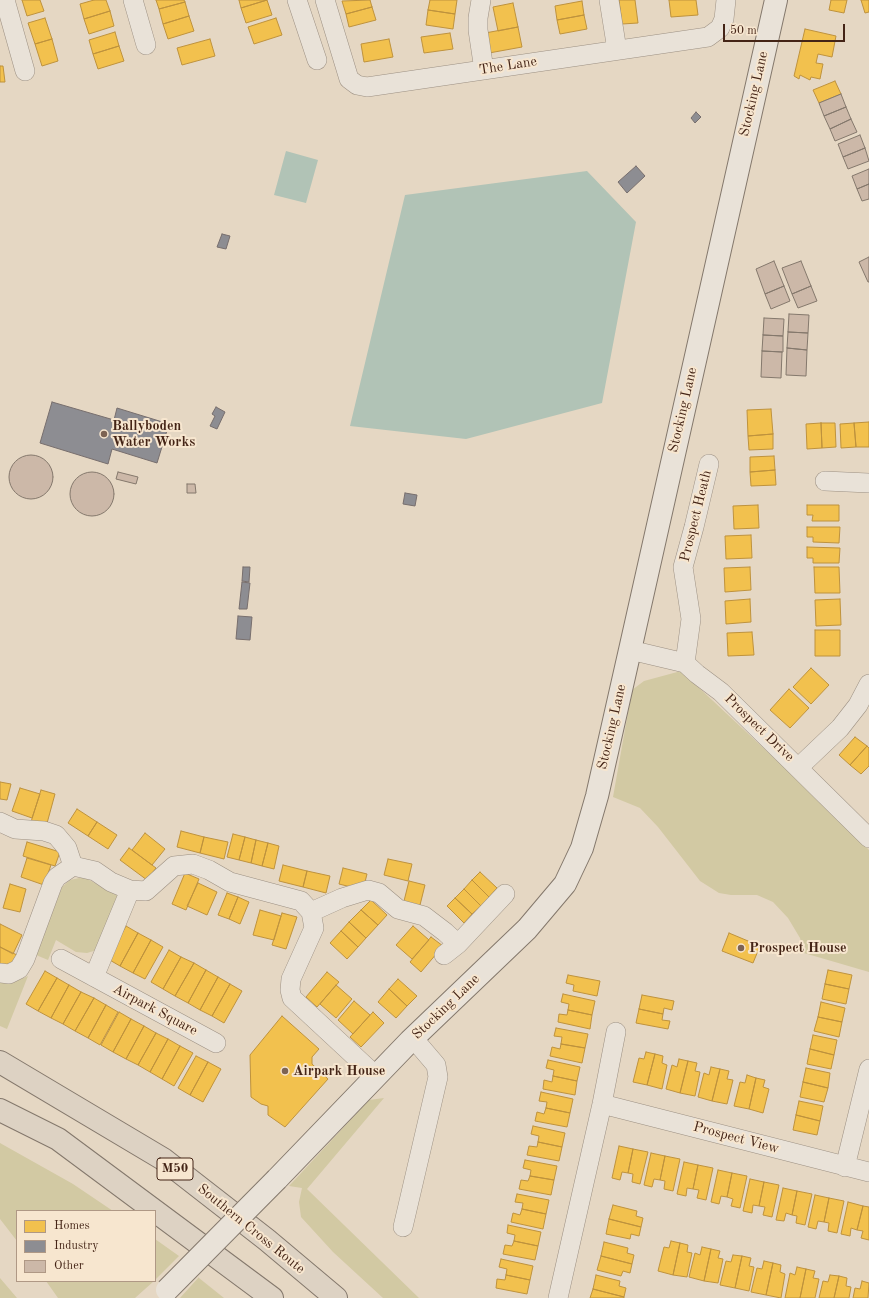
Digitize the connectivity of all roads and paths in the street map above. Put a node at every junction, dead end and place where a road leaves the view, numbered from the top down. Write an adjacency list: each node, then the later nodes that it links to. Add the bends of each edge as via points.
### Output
1 (5, 0): 13 (street)
2 (133, 0): 9 (street)
3 (481, 0): 12 (street, via 478,30)
4 (609, 0): 10 (street)
5 (726, 0): 10 (street, The Lane, via 724,19 720,28 708,37)
6 (776, 0): 17 (main road, Stocking Lane)
7 (325, 2): 8 (street); 12 (street, The Lane, via 349,79 357,85 367,87)
8 (299, 4): 11 (street)
9 (146, 45)
10 (617, 50): 12 (street, The Lane)
11 (317, 60)
12 (484, 70)
13 (25, 71)
14 (708, 464): 18 (street, Prospect Heath, via 683,567 690,619)
15 (825, 481): 16 (street)
16 (869, 483)
17 (630, 650): 18 (street, Prospect Drive); 31 (main road, Stocking Lane, via 582,848 565,884 527,929)
18 (685, 663): 20 (street, Prospect Drive, via 721,692)
19 (869, 684): 20 (street, via 858,705 840,728)
20 (799, 767): 22 (street, Prospect Drive)
21 (0, 822): 23 (street, via 14,829 44,831 56,835 67,848)
22 (869, 838)
23 (73, 866): 24 (street, via 95,871 111,882); 28 (street, via 53,883 19,969 9,974)
24 (130, 890): 26 (street, via 146,891 174,866 193,864 230,882 302,901); 29 (street)
25 (505, 894): 26 (street, via 451,949 445,932 424,916 398,909 379,893 368,890)
26 (311, 912): 35 (street, via 314,928 291,979 292,998)
27 (61, 959): 29 (street, Airpark Square)
28 (0, 973)
29 (94, 977): 32 (street, Airpark Square)
30 (616, 1032): 36 (street)
31 (414, 1038): 35 (main road, Stocking Lane); 42 (street, via 436,1065 438,1077)
32 (216, 1043)
33 (0, 1062): 45 (highway, Southern Cross Route / M50, via 163,1159)
34 (869, 1069): 38 (street)
35 (376, 1076): 43 (main road, Stocking Lane, bridge)
36 (602, 1104): 38 (street, Prospect View); 46 (street)
37 (0, 1110): 40 (highway, via 58,1139)
38 (845, 1167): 39 (street, Prospect View)
39 (869, 1172)
40 (154, 1210)
41 (156, 1212): 44 (highway)
42 (403, 1227)
43 (163, 1294)
44 (272, 1298)
45 (336, 1298)
46 (558, 1298)

